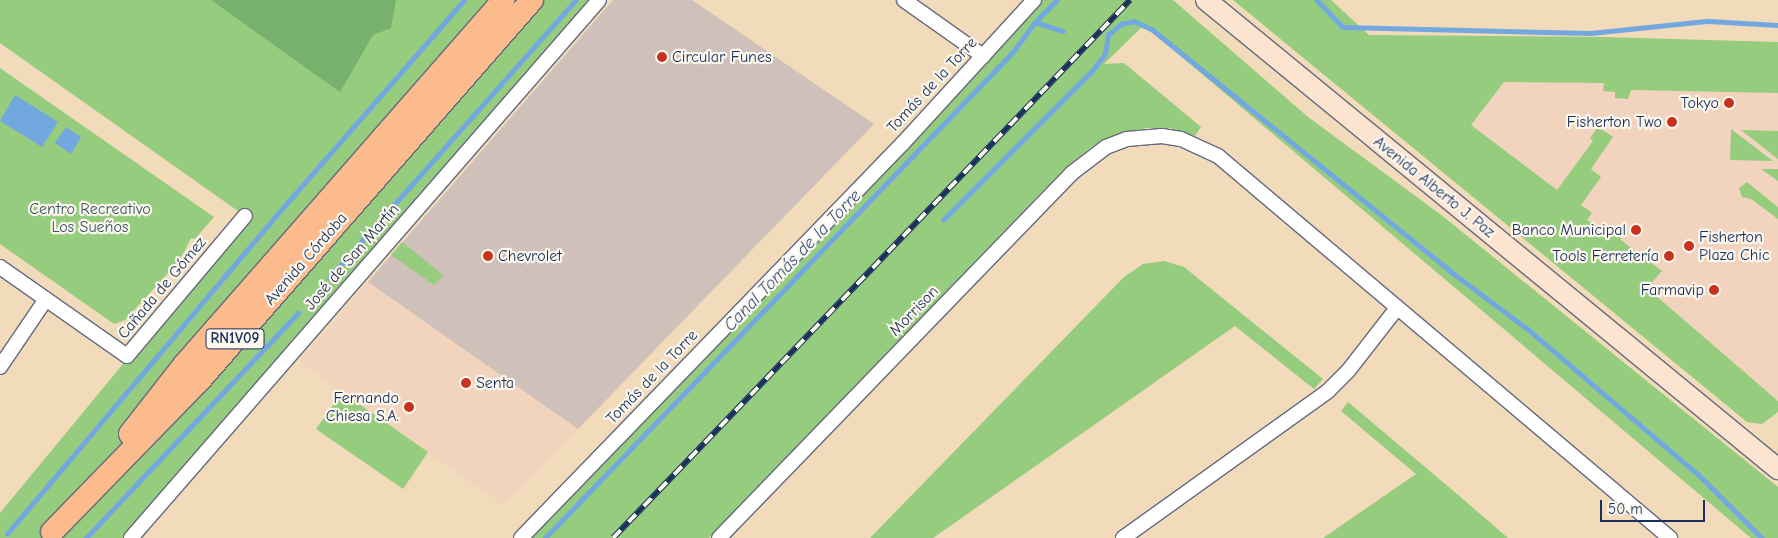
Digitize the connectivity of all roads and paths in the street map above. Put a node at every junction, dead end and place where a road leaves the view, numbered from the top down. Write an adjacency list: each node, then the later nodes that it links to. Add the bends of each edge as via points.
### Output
1 (490, 0): 8 (main road)
2 (503, 0): 8 (main road, Avenida Córdoba / RN1V09)
3 (532, 0): 16 (main road, Avenida Córdoba / RN1V09, via 199,380)
4 (599, 0): 17 (street, José de San Martín)
5 (904, 0): 9 (street)
6 (1034, 0): 9 (street, Tomás de la Torre)
7 (1206, 0): 15 (main road, Avenida Alberto J. Paz)
8 (467, 42): 16 (main road, Avenida Córdoba / RN1V09, via 184,365)
9 (983, 56): 18 (street, Tomás de la Torre)
10 (245, 216): 12 (street, Cañada de Gómez, via 127,356)
11 (0, 267): 12 (street, Cañada de Gómez)
12 (46, 299): 14 (street)
13 (1397, 308): 19 (street, Morrison, via 1218,156 1181,139 1152,136 1106,147 1072,173); 20 (street, via 1348,371 1328,391); 21 (street, Morrison)
14 (0, 367)
15 (1778, 469)
16 (49, 535)
17 (131, 538)
18 (521, 538)
19 (718, 538)
20 (1123, 538)
21 (1670, 538)

